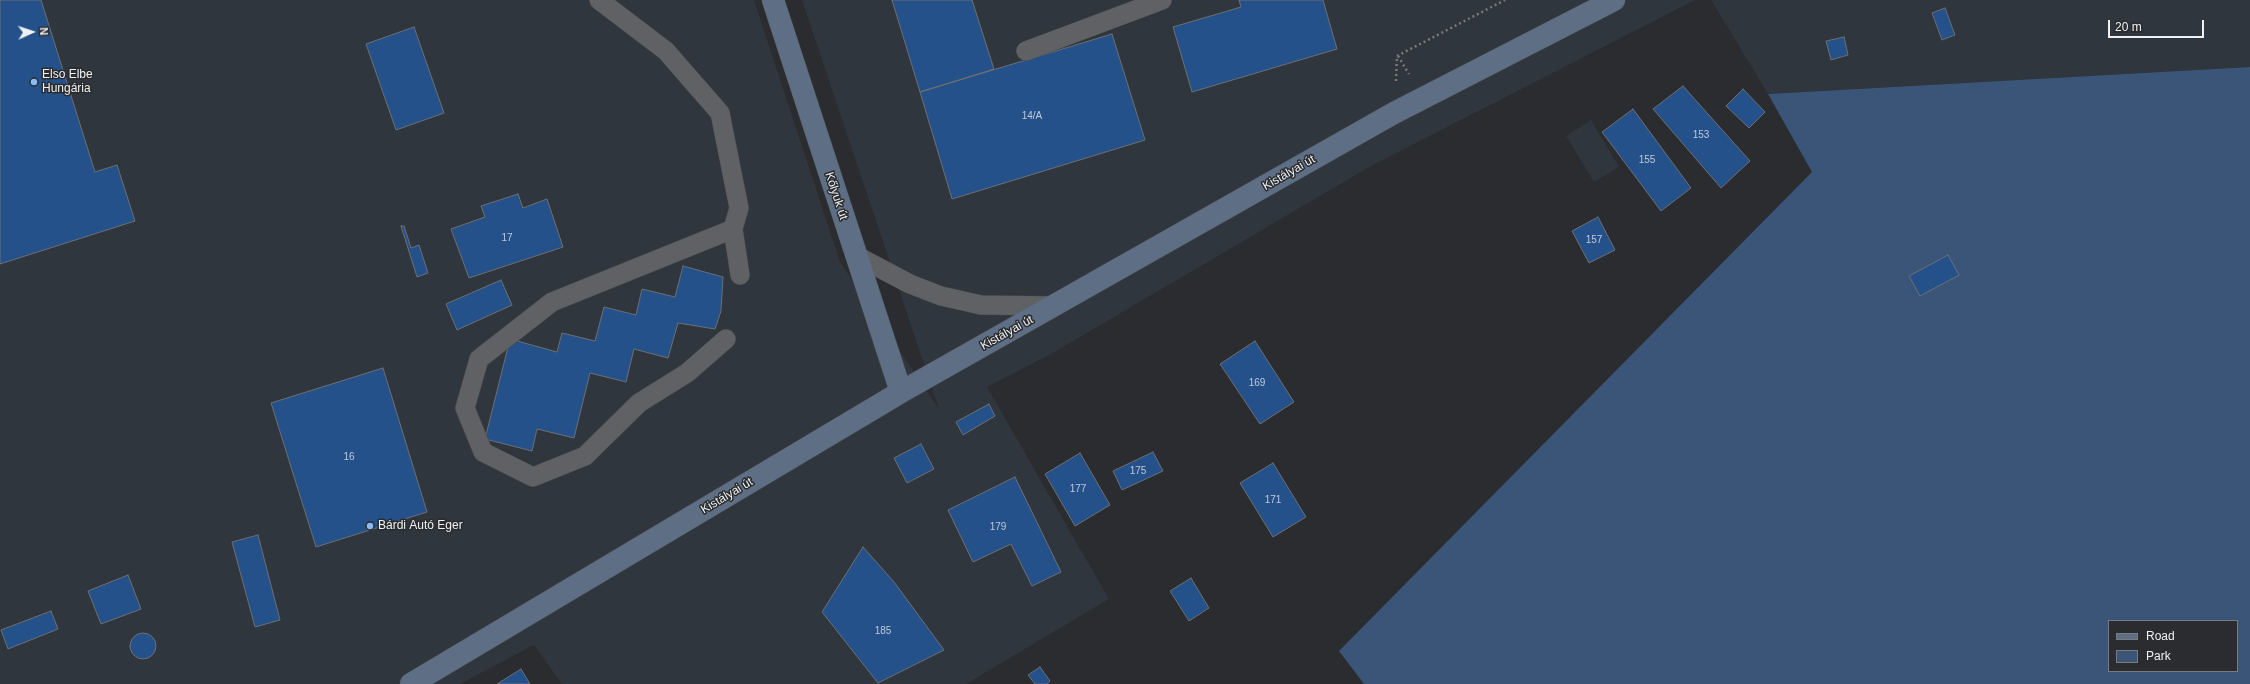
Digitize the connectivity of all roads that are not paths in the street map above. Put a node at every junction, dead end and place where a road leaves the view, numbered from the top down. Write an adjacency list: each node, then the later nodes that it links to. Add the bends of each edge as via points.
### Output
1 (599, 0): 6 (lane, via 666,51 720,113 740,208)
2 (773, 0): 7 (main road, Kőlyuk út)
3 (1162, 0): 5 (lane)
4 (1604, 2): 9 (main road, Kistályai út, via 1394,113)
5 (1026, 51)
6 (733, 229): 8 (lane); 10 (lane, via 552,302 479,359 465,408 483,452 533,477 585,456 639,403 687,373)
7 (855, 255): 9 (lane, via 910,284 941,296 981,305); 11 (main road, Kőlyuk út)
8 (740, 275)
9 (1056, 306): 11 (main road, Kistályai út)
10 (726, 339)
11 (901, 392): 12 (main road, Kistályai út)
12 (411, 684)

